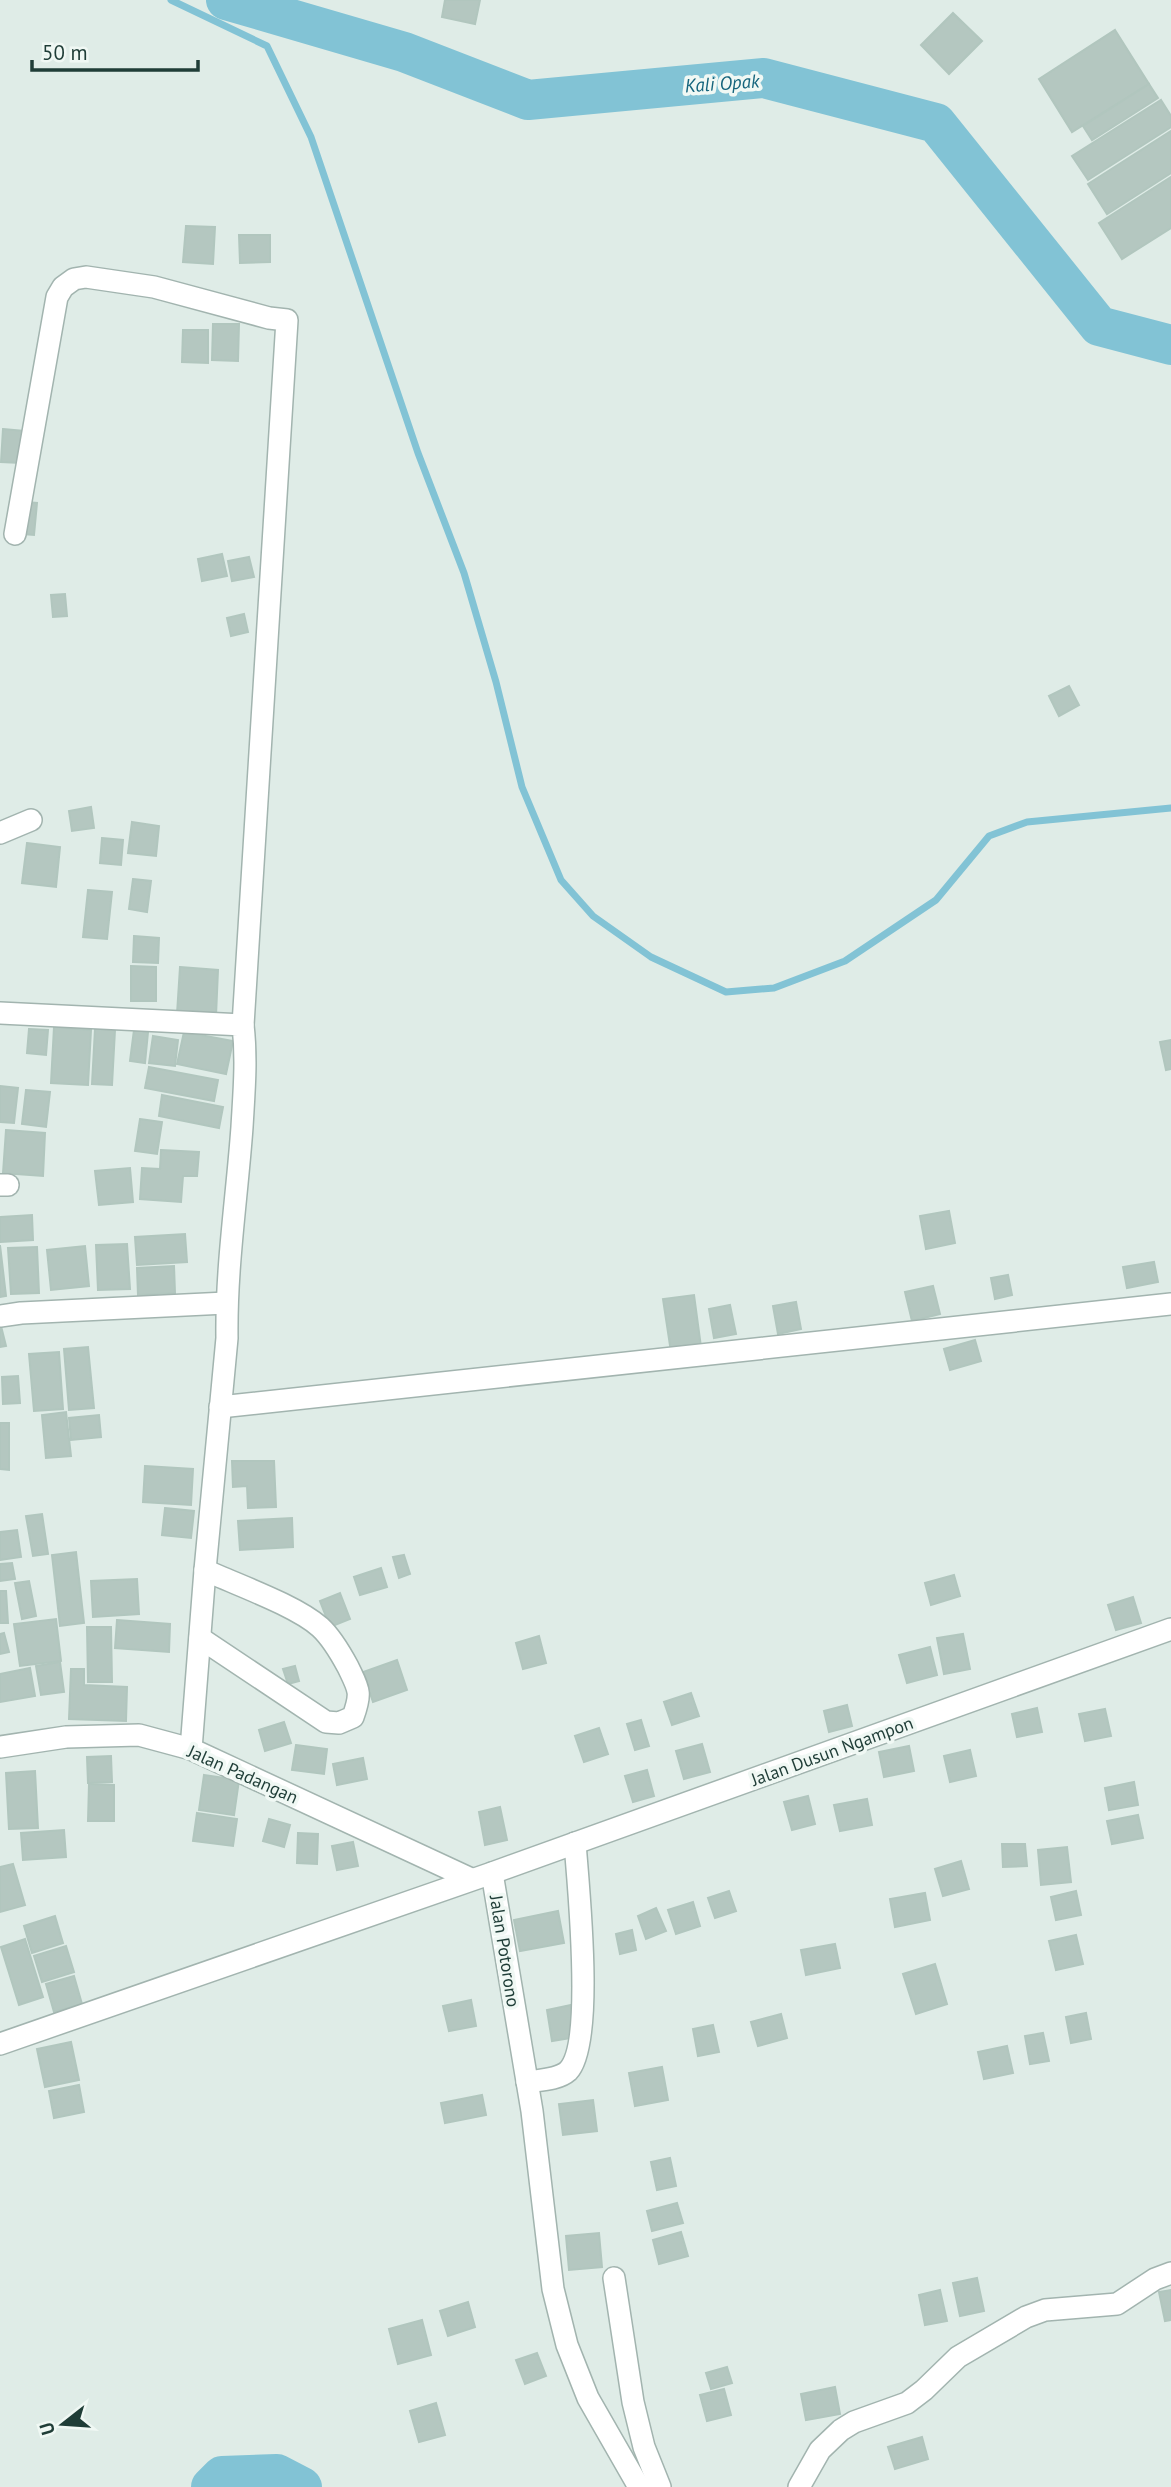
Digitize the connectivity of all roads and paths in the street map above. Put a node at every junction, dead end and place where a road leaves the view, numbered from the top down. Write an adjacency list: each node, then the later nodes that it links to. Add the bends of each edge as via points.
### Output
1 (15, 534): 5 (street, via 62,287 86,277 154,287 287,320)
2 (31, 820): 3 (street)
3 (0, 833)
4 (0, 1013): 5 (street)
5 (243, 1025): 6 (street, via 247,1056)
6 (226, 1303): 8 (street); 9 (street)
7 (1171, 1304): 9 (street)
8 (0, 1316)
9 (220, 1407): 10 (street)
10 (205, 1570): 12 (street); 12 (street, via 286,1606 320,1627 356,1683 360,1697 353,1717 326,1722)
11 (1171, 1629): 15 (street, Jalan Dusun Ngampon)
12 (200, 1638): 14 (street)
13 (0, 1747): 14 (street, Jalan Padangan, via 66,1737 139,1735)
14 (191, 1749): 17 (street, Jalan Padangan)
15 (575, 1843): 16 (street, Jalan Dusun Ngampon); 19 (street, via 583,1942 576,2057 567,2071)
16 (492, 1873): 17 (street, Jalan Potorono); 19 (street, Jalan Potorono)
17 (471, 1879): 18 (street, Jalan Potorono)
18 (0, 2044)
19 (527, 2082): 22 (street, Jalan Potorono, via 553,2289 567,2346 588,2398)
20 (1171, 2273): 24 (street, via 1117,2304 1045,2310 1026,2317 958,2357 907,2403 841,2430 820,2450)
21 (614, 2278): 23 (street, via 633,2402)
22 (639, 2487)
23 (660, 2487)
24 (799, 2487)

